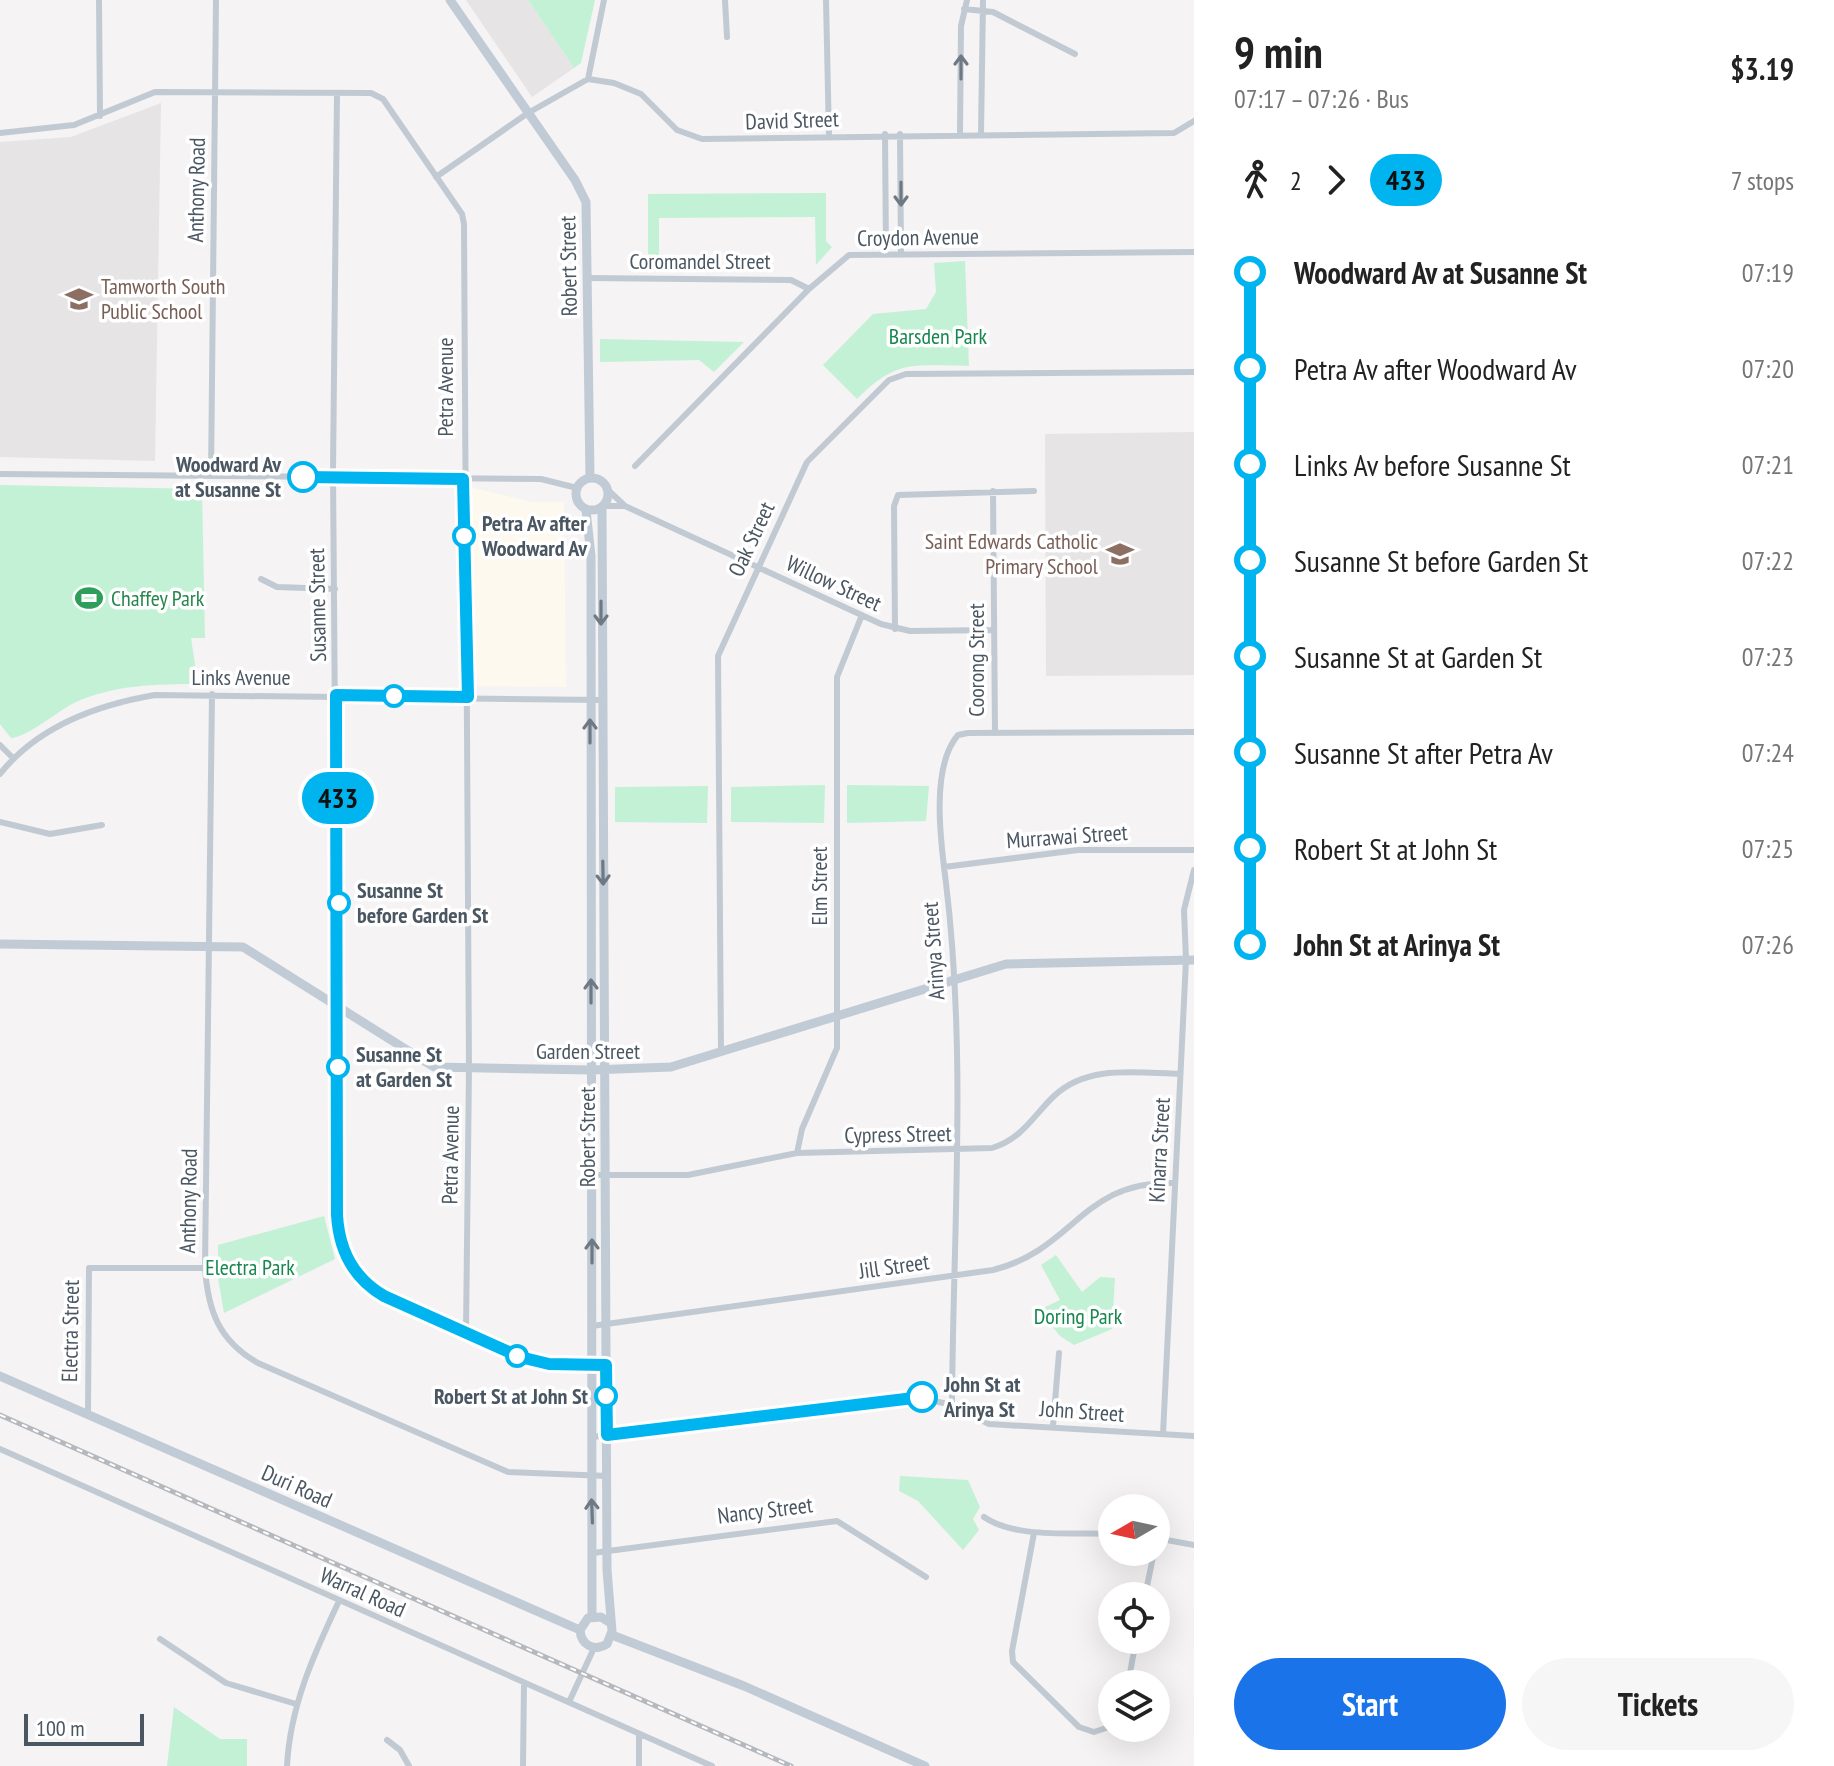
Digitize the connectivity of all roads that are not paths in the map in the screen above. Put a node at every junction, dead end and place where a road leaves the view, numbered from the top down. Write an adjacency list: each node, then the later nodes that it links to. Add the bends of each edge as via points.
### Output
1 (99, 0): 17 (street)
2 (216, 0): 14 (street, Anthony Road)
3 (450, 0): 16 (street, Robert Street)
4 (604, 0): 13 (street)
5 (725, 0): 11 (street)
6 (826, 0): 24 (street)
7 (967, 0): 9 (street)
8 (983, 0): 10 (street)
9 (964, 9): 10 (street); 22 (street, one-way to 9)
10 (982, 10): 12 (street); 23 (street)
11 (727, 37)
12 (1075, 54)
13 (588, 79): 16 (street); 24 (street, David Street, via 641,94 677,130 702,139)
14 (215, 91): 15 (street, Petra Avenue); 17 (street, Petra Avenue, via 155,92); 34 (street, Anthony Road)
15 (337, 93): 25 (street, Petra Avenue, via 371,93 383,99); 35 (street, Susanne Street)
16 (528, 113): 25 (street); 29 (street, Robert Street, via 583,195)
17 (100, 116): 19 (street, Petra Avenue, via 64,127)
18 (1194, 121): 23 (street, David Street, via 1174,133)
19 (0, 133)
20 (885, 134): 21 (street, David Street); 24 (street, David Street); 27 (street)
21 (900, 134): 22 (street, David Street); 28 (street, one-way to 28)
22 (960, 134): 23 (street, David Street)
23 (981, 134)
24 (829, 137)
25 (436, 177): 37 (street, Petra Avenue, via 464,224)
26 (1194, 252): 28 (street, Croydon Avenue)
27 (886, 254): 28 (street, Croydon Avenue); 30 (street, Croydon Avenue, via 849,255)
28 (901, 254)
29 (587, 278): 30 (street, Coromandel Street, via 791,280); 36 (street, Robert Street)
30 (809, 289): 32 (street, Croydon Avenue)
31 (1194, 372): 45 (street, Oak Street, via 897,376 807,462)
32 (635, 466)
33 (0, 474): 34 (street)
34 (211, 476): 35 (street)
35 (334, 477): 37 (street); 47 (street, Susanne Street)
36 (590, 478): 38 (street); 39 (street)
37 (463, 479): 38 (street, via 541,479); 53 (street, Petra Avenue)
38 (577, 488): 44 (street, via 576,498)
39 (608, 490): 42 (street, Willow Street); 43 (street)
40 (993, 491): 41 (street); 49 (street, via 898,495); 50 (street, Coorong Street)
41 (1034, 491)
42 (625, 506): 43 (street, Willow Street); 45 (street, Willow Street)
43 (602, 507): 44 (street); 55 (street, Robert Street, one-way to 55)
44 (586, 510): 54 (street, Robert Street, via 591,556)
45 (757, 567): 48 (street, Willow Street); 72 (street, Oak Street, via 718,656)
46 (261, 579): 47 (street, via 277,587)
47 (335, 589): 52 (street, Susanne Street)
48 (862, 615): 49 (street, Willow Street); 71 (street, Elm Street, via 837,677)
49 (895, 629): 50 (street, Willow Street)
50 (994, 630): 57 (street, Coorong Street)
51 (212, 694): 52 (street, Links Avenue); 59 (street, Links Avenue, via 155,695 112,703 61,725); 67 (street, Anthony Road)
52 (336, 695): 53 (street, Links Avenue); 70 (street, Susanne Street)
53 (468, 697): 54 (street, Links Avenue); 73 (street, Petra Avenue)
54 (590, 699): 55 (street, Links Avenue); 75 (street, Robert Street, one-way to 54)
55 (602, 700): 74 (street, Robert Street, one-way to 74)
56 (1194, 732): 57 (street, Arinya Street)
57 (995, 733): 64 (street, Arinya Street, via 963,733 950,750 938,808)
58 (0, 745): 59 (street)
59 (13, 758): 60 (street, Links Avenue)
60 (0, 774)
61 (0, 822): 62 (street, via 50,834)
62 (102, 825)
63 (1194, 850): 64 (street, Murrawai Street, via 1078,850)
64 (944, 867): 69 (street, Arinya Street)
65 (1194, 870): 68 (street, Kinarra Street, via 1184,910)
66 (0, 944): 67 (street, Garden Street)
67 (209, 946): 70 (street, Garden Street, via 250,949); 82 (street, Anthony Road)
68 (1190, 960): 69 (street, Garden Street, via 1027,961); 76 (street, Kinarra Street)
69 (956, 977): 71 (street, Garden Street); 77 (street, Arinya Street)
70 (339, 1008): 73 (street, Garden Street, via 429,1065); 86 (street, Susanne Street, via 337,1215 345,1255 372,1289)
71 (837, 1016): 72 (street, Garden Street); 78 (street, Elm Street, via 837,1048)
72 (721, 1052): 74 (street, Garden Street, via 662,1069)
73 (469, 1068): 75 (street, Garden Street); 86 (street, Petra Avenue)
74 (605, 1069): 75 (street, Garden Street); 80 (street, Robert Street)
75 (591, 1070): 79 (street, Robert Street)
76 (1180, 1074): 77 (street, Cypress Street, via 1120,1072 1082,1078 1056,1095 1016,1138 992,1148); 81 (street, Kinarra Street)
77 (956, 1151): 78 (street, Cypress Street); 83 (street, Arinya Street)
78 (797, 1153): 80 (street, Cypress Street, via 688,1175)
79 (591, 1175): 80 (street, Cypress Street); 85 (street, Robert Street, one-way to 79)
80 (606, 1175): 84 (street, Robert Street)
81 (1175, 1183): 83 (street, Jill Street, via 1148,1182 1118,1190 1037,1253 1004,1267); 94 (street, Kinarra Street)
82 (205, 1268): 92 (street, Electra Street, via 89,1268); 100 (street, Anthony Road, via 219,1329 258,1363 508,1472)
83 (953, 1276): 84 (street, Jill Street); 91 (street, Arinya Street)
84 (605, 1324): 85 (street, Jill Street); 89 (street, Robert Street)
85 (592, 1326): 88 (street, Robert Street)
86 (466, 1332): 88 (street, Susanne Street, via 520,1357)
87 (1059, 1353): 93 (street)
88 (592, 1365): 89 (street, Susanne Street); 97 (street, Robert Street)
89 (606, 1365): 95 (street, Robert Street)
90 (0, 1376): 92 (street, Duri Road)
91 (952, 1405): 93 (street, John Street, via 989,1424); 95 (street, John Street, via 901,1397)
92 (88, 1414): 112 (street, Duri Road)
93 (1053, 1426): 94 (street, John Street)
94 (1163, 1434): 96 (street, John Street)
95 (607, 1435): 97 (street, John Street); 99 (street, Robert Street)
96 (1194, 1436)
97 (593, 1437): 100 (street, Robert Street)
98 (0, 1449): 109 (street, Warral Road)
99 (607, 1476): 100 (street, Anthony Road); 106 (street, Robert Street)
100 (591, 1478): 107 (street, Robert Street, one-way to 100)
101 (984, 1517): 102 (street, via 1000,1527)
102 (1034, 1533): 103 (street); 119 (street, via 1013,1662 1079,1727)
103 (1098, 1533)
104 (1170, 1541): 105 (street)
105 (1194, 1545)
106 (607, 1550): 107 (street, Nancy Street); 108 (street, Nancy Street, via 837,1521); 111 (street, Robert Street)
107 (593, 1553): 110 (street, Robert Street)
108 (926, 1577)
109 (339, 1601): 116 (street, Warral Road); 118 (street)
110 (592, 1617): 111 (street); 112 (street)
111 (609, 1622): 113 (street)
112 (580, 1630): 115 (street, via 582,1640)
113 (612, 1635): 115 (street, via 607,1644); 127 (street)
114 (160, 1639): 118 (street, via 226,1683)
115 (594, 1648): 117 (street)
116 (524, 1683): 117 (street, Warral Road); 124 (street)
117 (569, 1702): 120 (street, Warral Road)
118 (296, 1704): 122 (street)
119 (1098, 1731)
120 (639, 1735): 125 (street); 126 (street, Warral Road)
121 (387, 1740): 123 (street)
122 (287, 1766)
123 (409, 1766)
124 (523, 1766)
125 (639, 1766)
126 (712, 1766)
127 (925, 1766)

